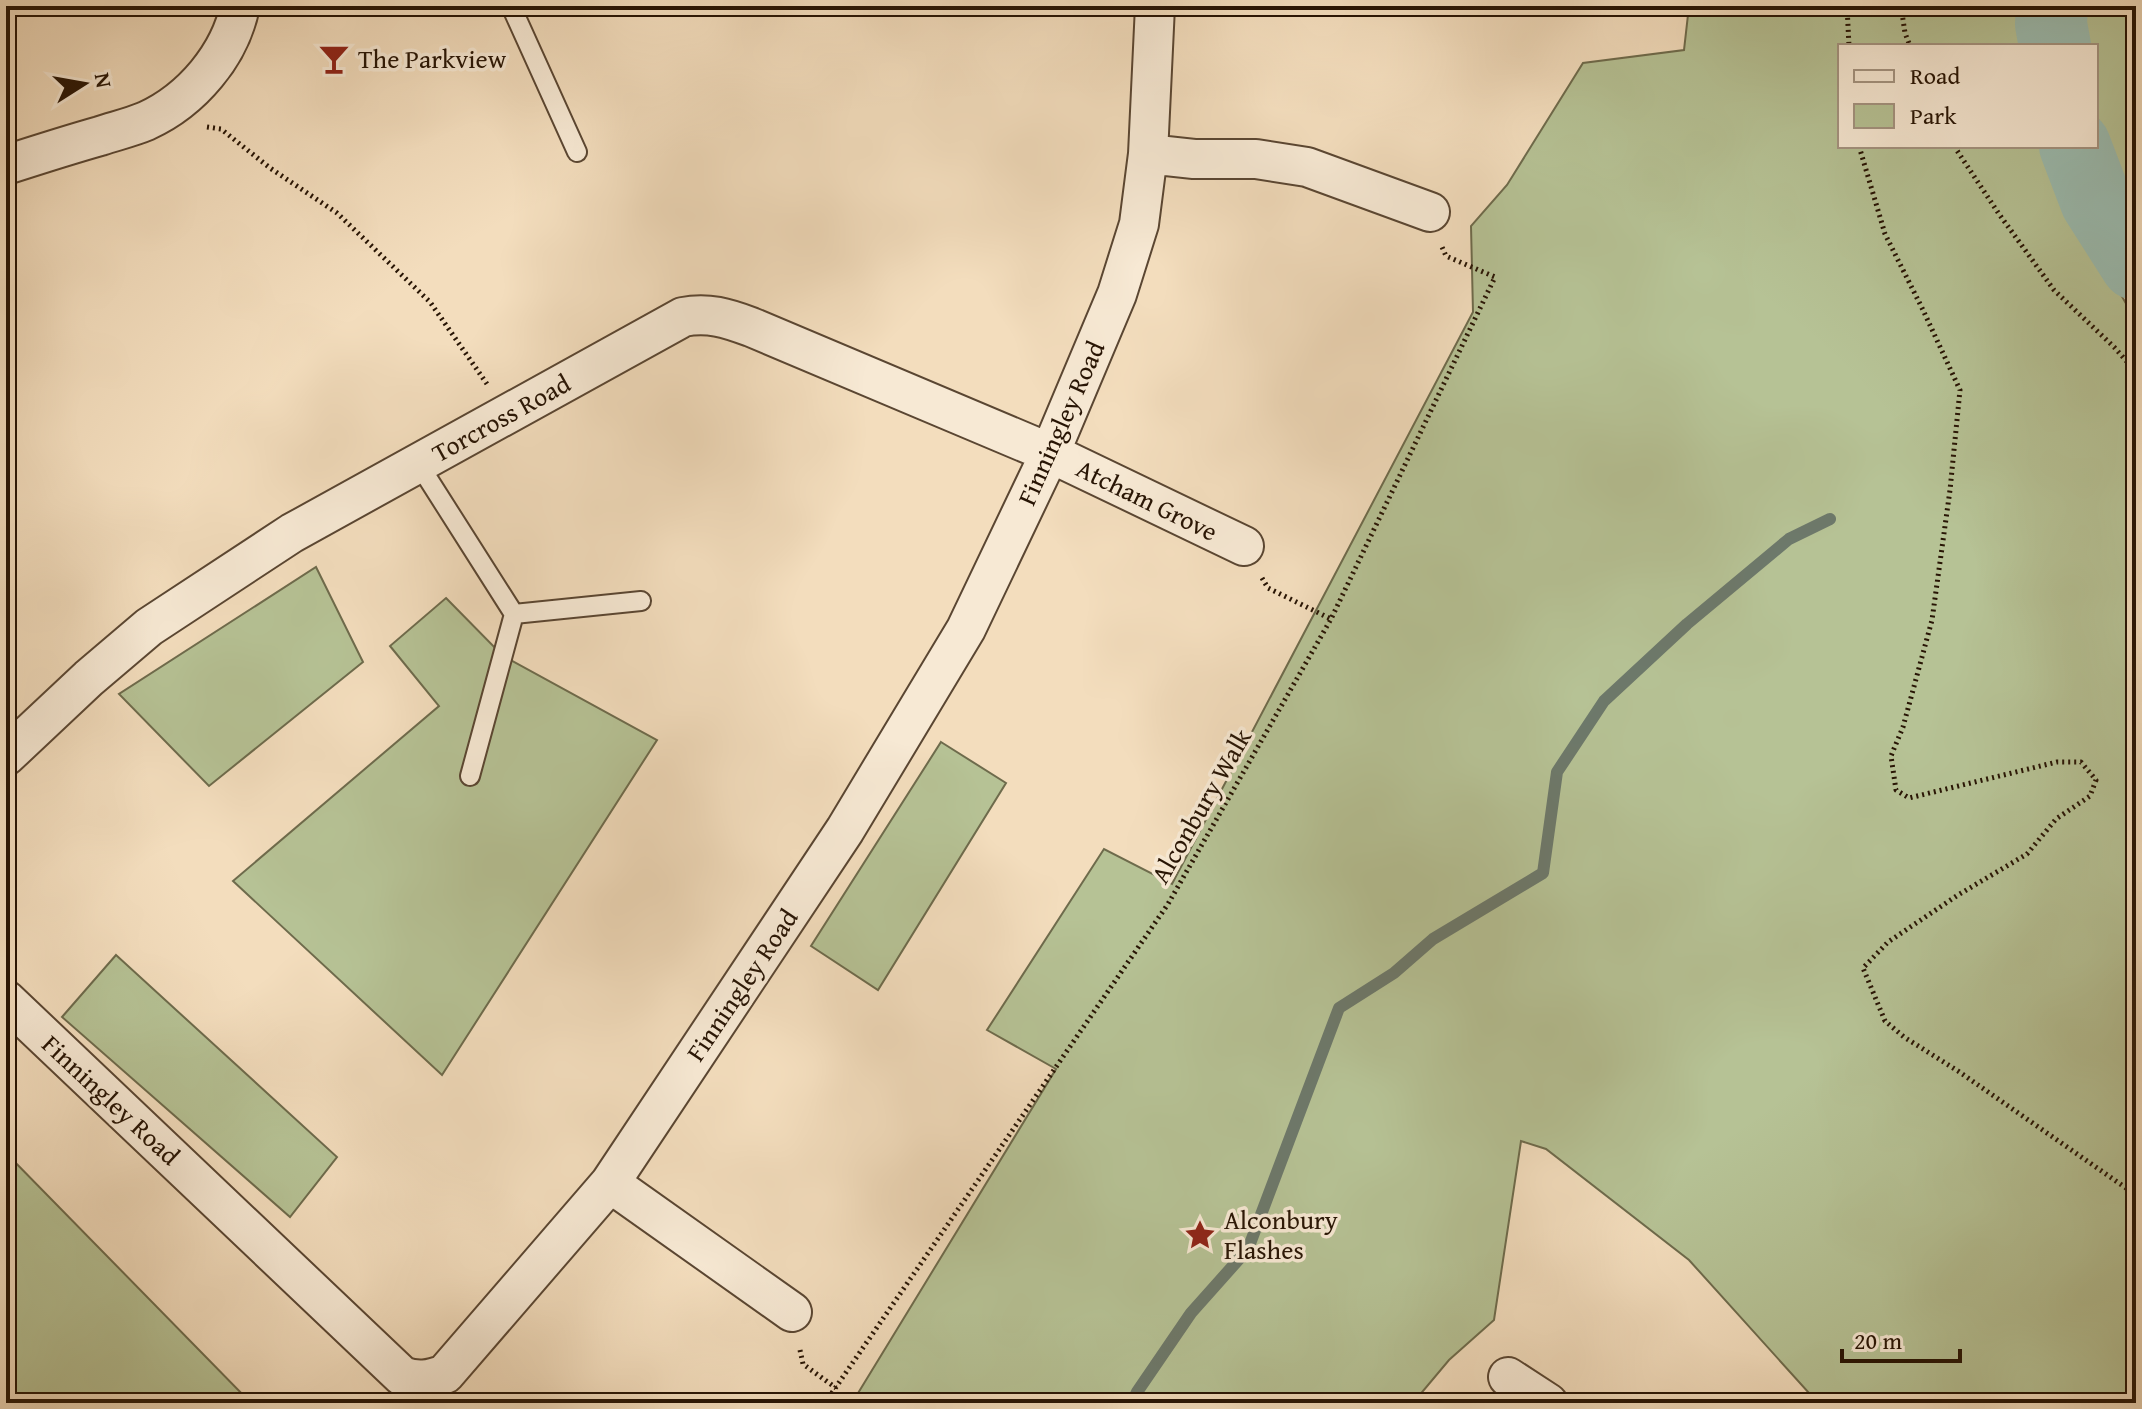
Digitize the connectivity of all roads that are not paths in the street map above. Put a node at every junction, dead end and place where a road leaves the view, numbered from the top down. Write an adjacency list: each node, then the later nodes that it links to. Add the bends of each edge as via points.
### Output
1 (240, 6): 6 (street, via 236,26 217,60 175,104 146,121)
2 (511, 6): 4 (lane)
3 (1155, 6): 5 (street, Finningley Road)
4 (577, 152)
5 (1148, 154): 7 (street, via 1307,167); 8 (street, Finningley Road, via 1139,224 1117,294)
6 (6, 165)
7 (1430, 212)
8 (1050, 453): 9 (street, Torcross Road, via 751,327 698,314 683,317); 10 (street, Atcham Grove); 16 (street, Finningley Road, via 966,629 845,830)
9 (418, 463): 12 (lane); 13 (street, Torcross Road, via 292,533 149,627)
10 (1244, 546)
11 (641, 601): 12 (lane)
12 (514, 614): 14 (lane)
13 (6, 756)
14 (470, 776)
15 (6, 1000): 16 (street, Finningley Road, via 402,1376 414,1380 445,1374)
16 (610, 1183): 17 (street)
17 (792, 1312)
18 (1508, 1377): 19 (street)
19 (1548, 1403)

